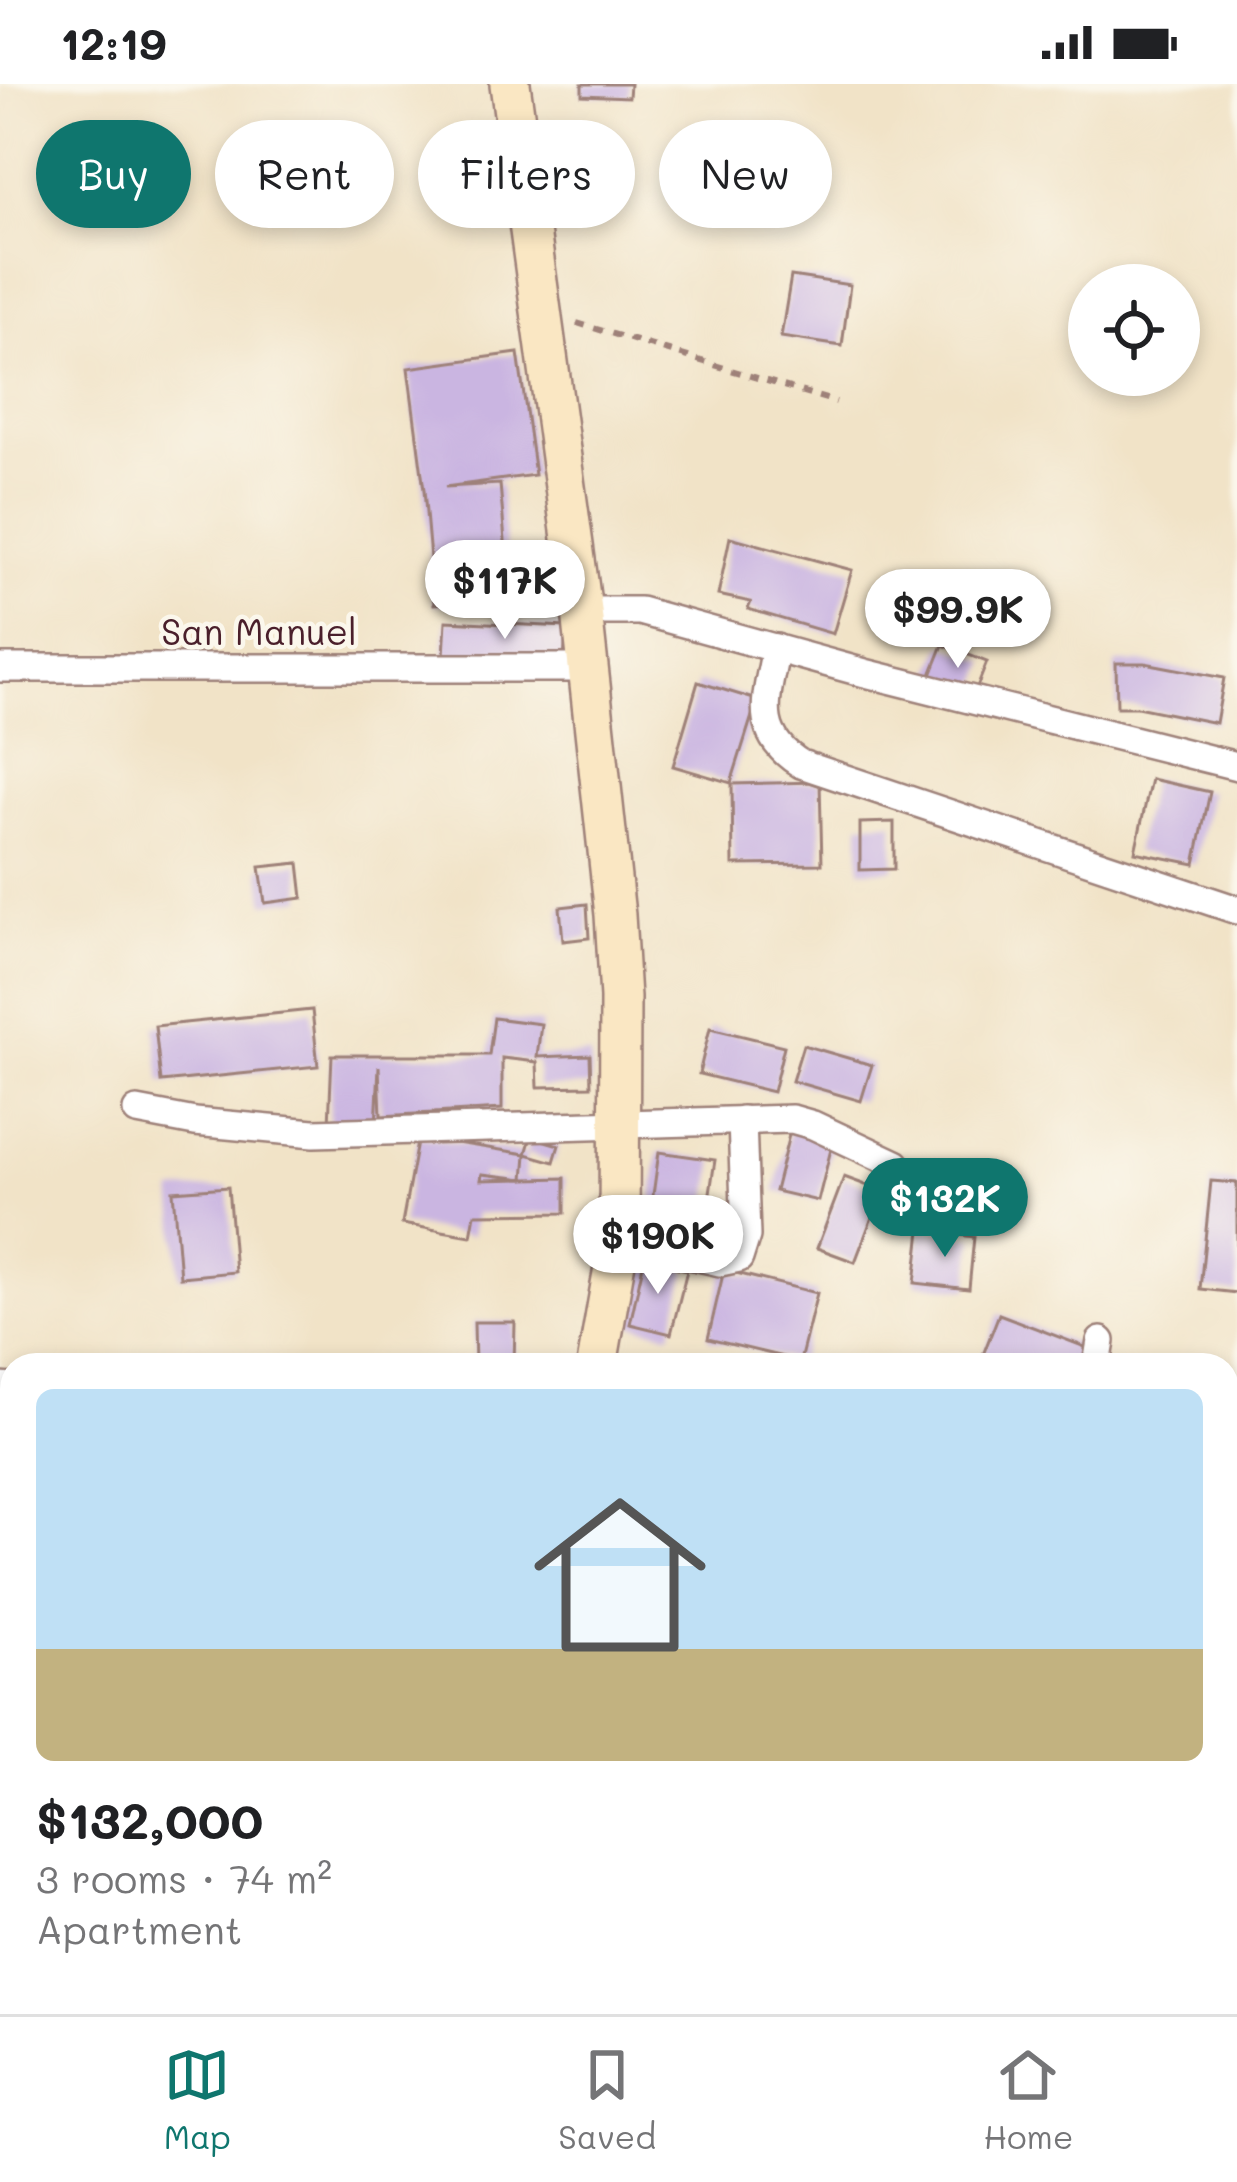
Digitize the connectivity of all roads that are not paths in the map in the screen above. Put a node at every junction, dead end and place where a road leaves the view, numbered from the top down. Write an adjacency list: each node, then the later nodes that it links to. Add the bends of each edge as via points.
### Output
1 (510, 84): 2 (street)
2 (582, 611): 3 (street, via 640,611); 5 (street)
3 (776, 648): 6 (street); 7 (street, via 767,724 772,740 802,764)
4 (0, 668): 5 (street, San Manuel)
5 (589, 668): 10 (street, via 616,936)
6 (1237, 766)
7 (1237, 910)
8 (136, 1111): 10 (street, via 314,1133)
9 (742, 1120): 10 (street); 11 (street, via 792,1119); 12 (street, via 746,1236 739,1258 720,1262)
10 (620, 1124): 12 (street)
11 (896, 1164)
12 (619, 1239): 13 (street)
13 (599, 1353)

